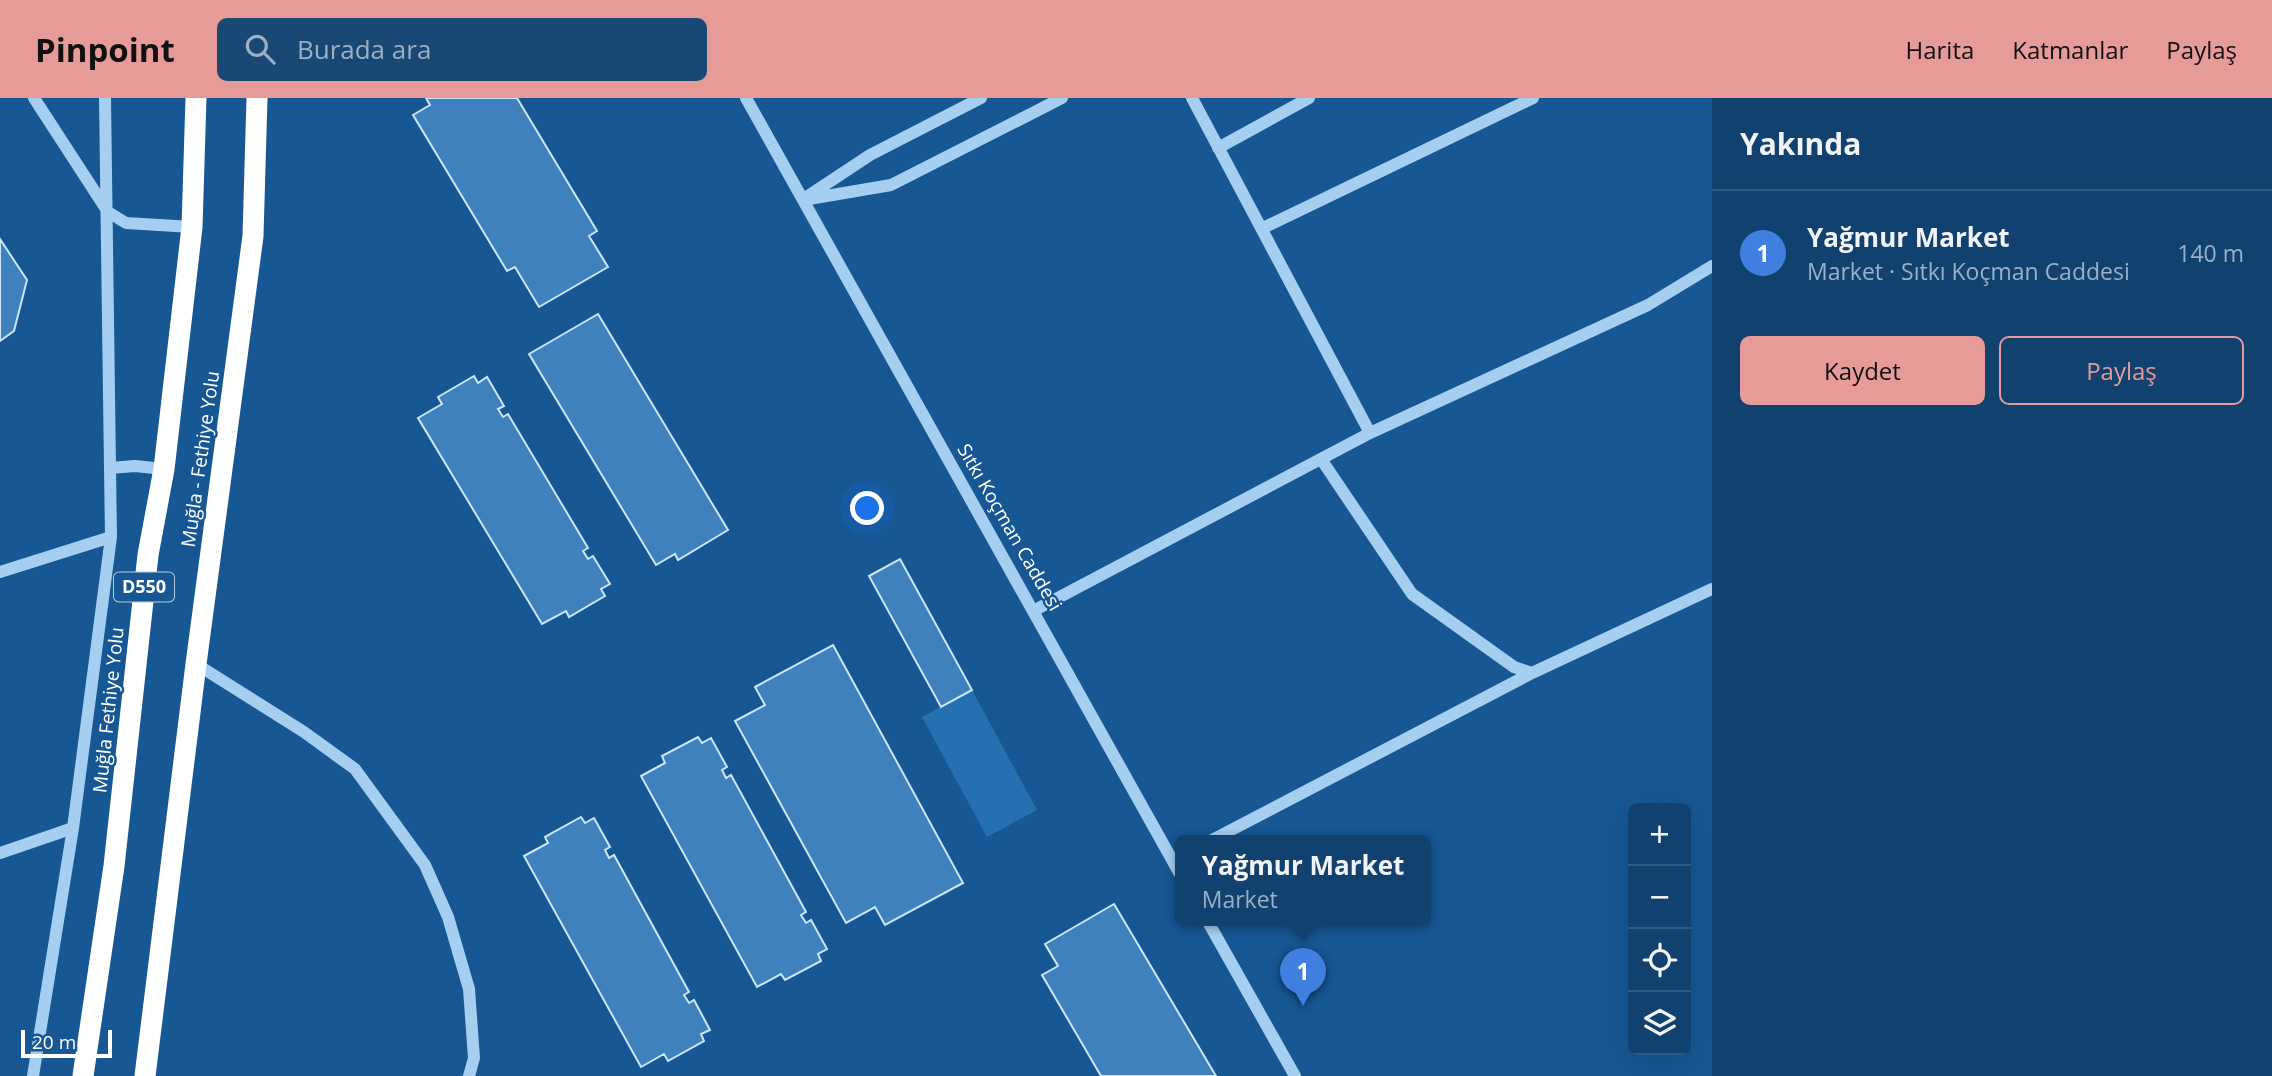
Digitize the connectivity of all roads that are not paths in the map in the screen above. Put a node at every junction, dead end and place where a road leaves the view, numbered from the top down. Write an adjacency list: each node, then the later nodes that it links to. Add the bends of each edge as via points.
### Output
1 (34, 98): 13 (street)
2 (105, 98): 13 (street)
3 (195, 98): 14 (highway, Muğla Fethiye Yolu / D550)
4 (257, 98): 25 (highway, Muğla - Fethiye Yolu, via 253,236)
5 (746, 98): 12 (street, Sıtkı Koçman Caddesi)
6 (981, 98): 12 (street, via 870,155)
7 (1062, 98): 12 (street, via 891,185)
8 (1192, 98): 11 (street)
9 (1309, 98): 11 (street)
10 (1533, 98): 15 (street)
11 (1218, 148): 15 (street)
12 (803, 200): 24 (street, Sıtkı Koçman Caddesi)
13 (107, 212): 14 (street, via 126,223); 19 (street)
14 (192, 227): 20 (highway, Muğla Fethiye Yolu / D550)
15 (1263, 228): 17 (street)
16 (1712, 266): 17 (street, via 1648,305)
17 (1370, 433): 18 (street)
18 (1321, 459): 24 (street); 26 (street, via 1412,594 1514,667)
19 (110, 468): 20 (street); 21 (street)
20 (164, 469): 33 (highway, Muğla Fethiye Yolu / D550, via 148,555 114,866)
21 (111, 537): 22 (street); 27 (street)
22 (0, 572)
23 (1712, 589): 26 (street)
24 (1035, 610): 30 (street, Sıtkı Koçman Caddesi)
25 (196, 664): 34 (highway, Muğla - Fethiye Yolu); 35 (street, via 355,769 425,864 448,917 469,989 474,1058)
26 (1532, 673): 28 (street)
27 (73, 828): 29 (street); 32 (street)
28 (1222, 835)
29 (0, 853)
30 (1175, 855)
31 (1209, 926): 36 (street)
32 (33, 1076)
33 (83, 1076)
34 (145, 1076)
35 (469, 1076)
36 (1295, 1076)

